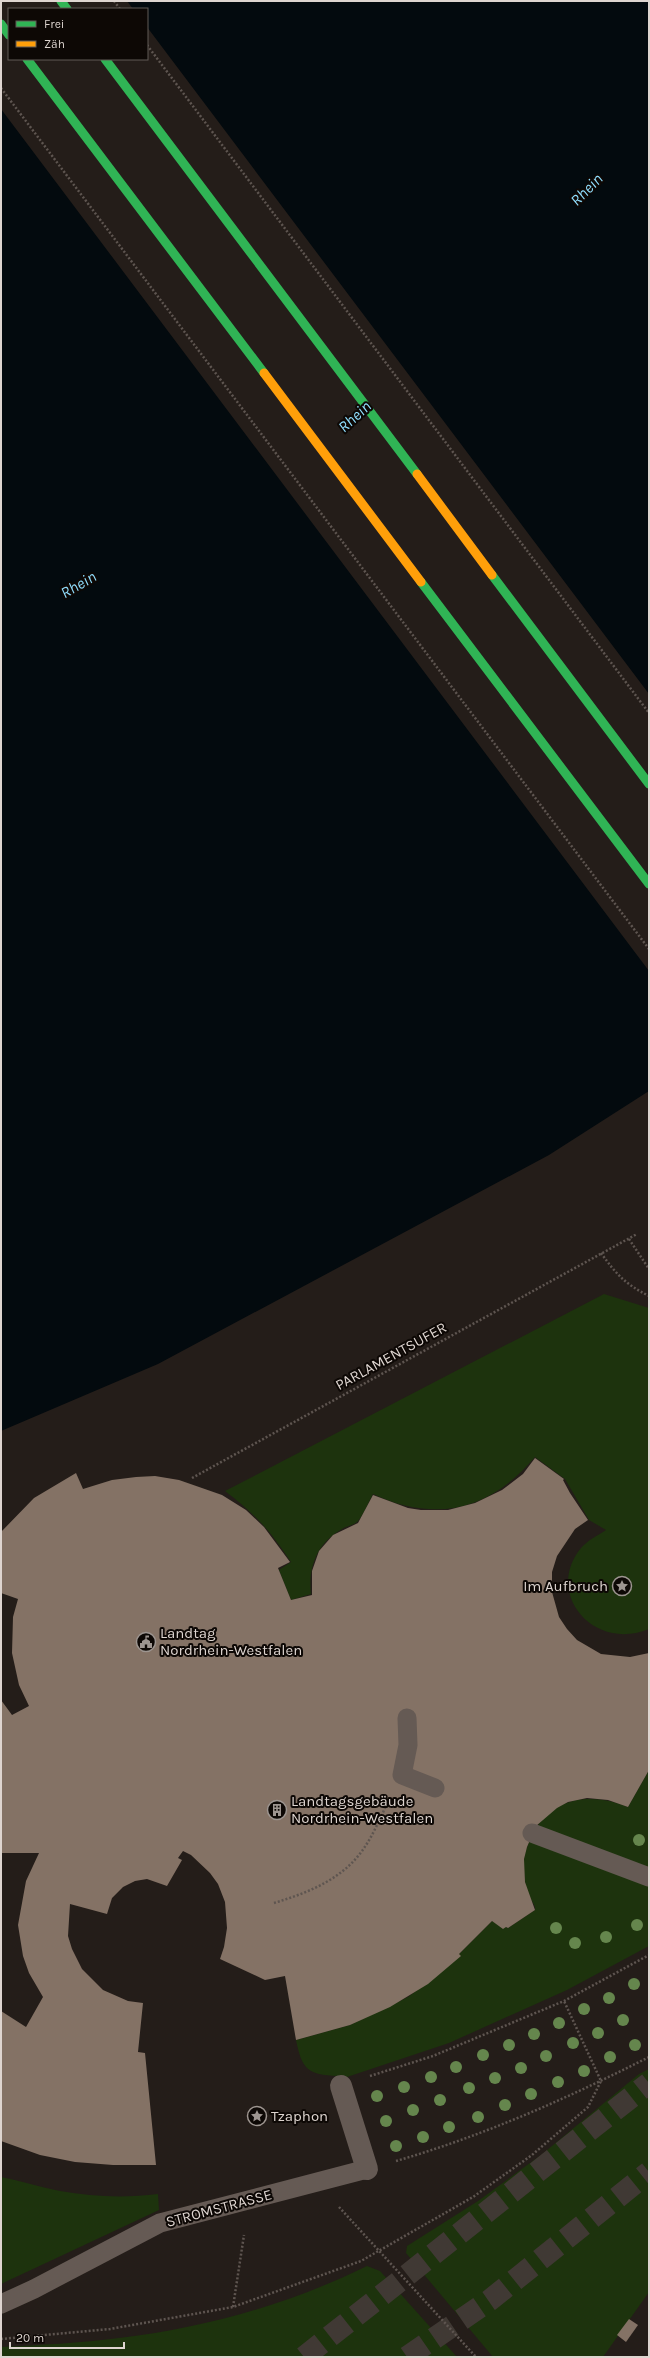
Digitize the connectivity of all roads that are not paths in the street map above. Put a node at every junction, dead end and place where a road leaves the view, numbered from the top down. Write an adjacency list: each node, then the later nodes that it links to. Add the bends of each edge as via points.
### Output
1 (1, 24): 2 (highway)
2 (8, 34)
3 (28, 60): 6 (highway)
4 (106, 60): 5 (highway)
5 (649, 784)
6 (649, 884)
7 (407, 1718): 8 (lane, via 408,1745 402,1775)
8 (435, 1788)
9 (532, 1833): 10 (lane)
10 (649, 1877)
11 (341, 2086): 12 (street)
12 (367, 2169): 13 (lane, STROMSTRASSE, via 160,2223)
13 (1, 2304)

